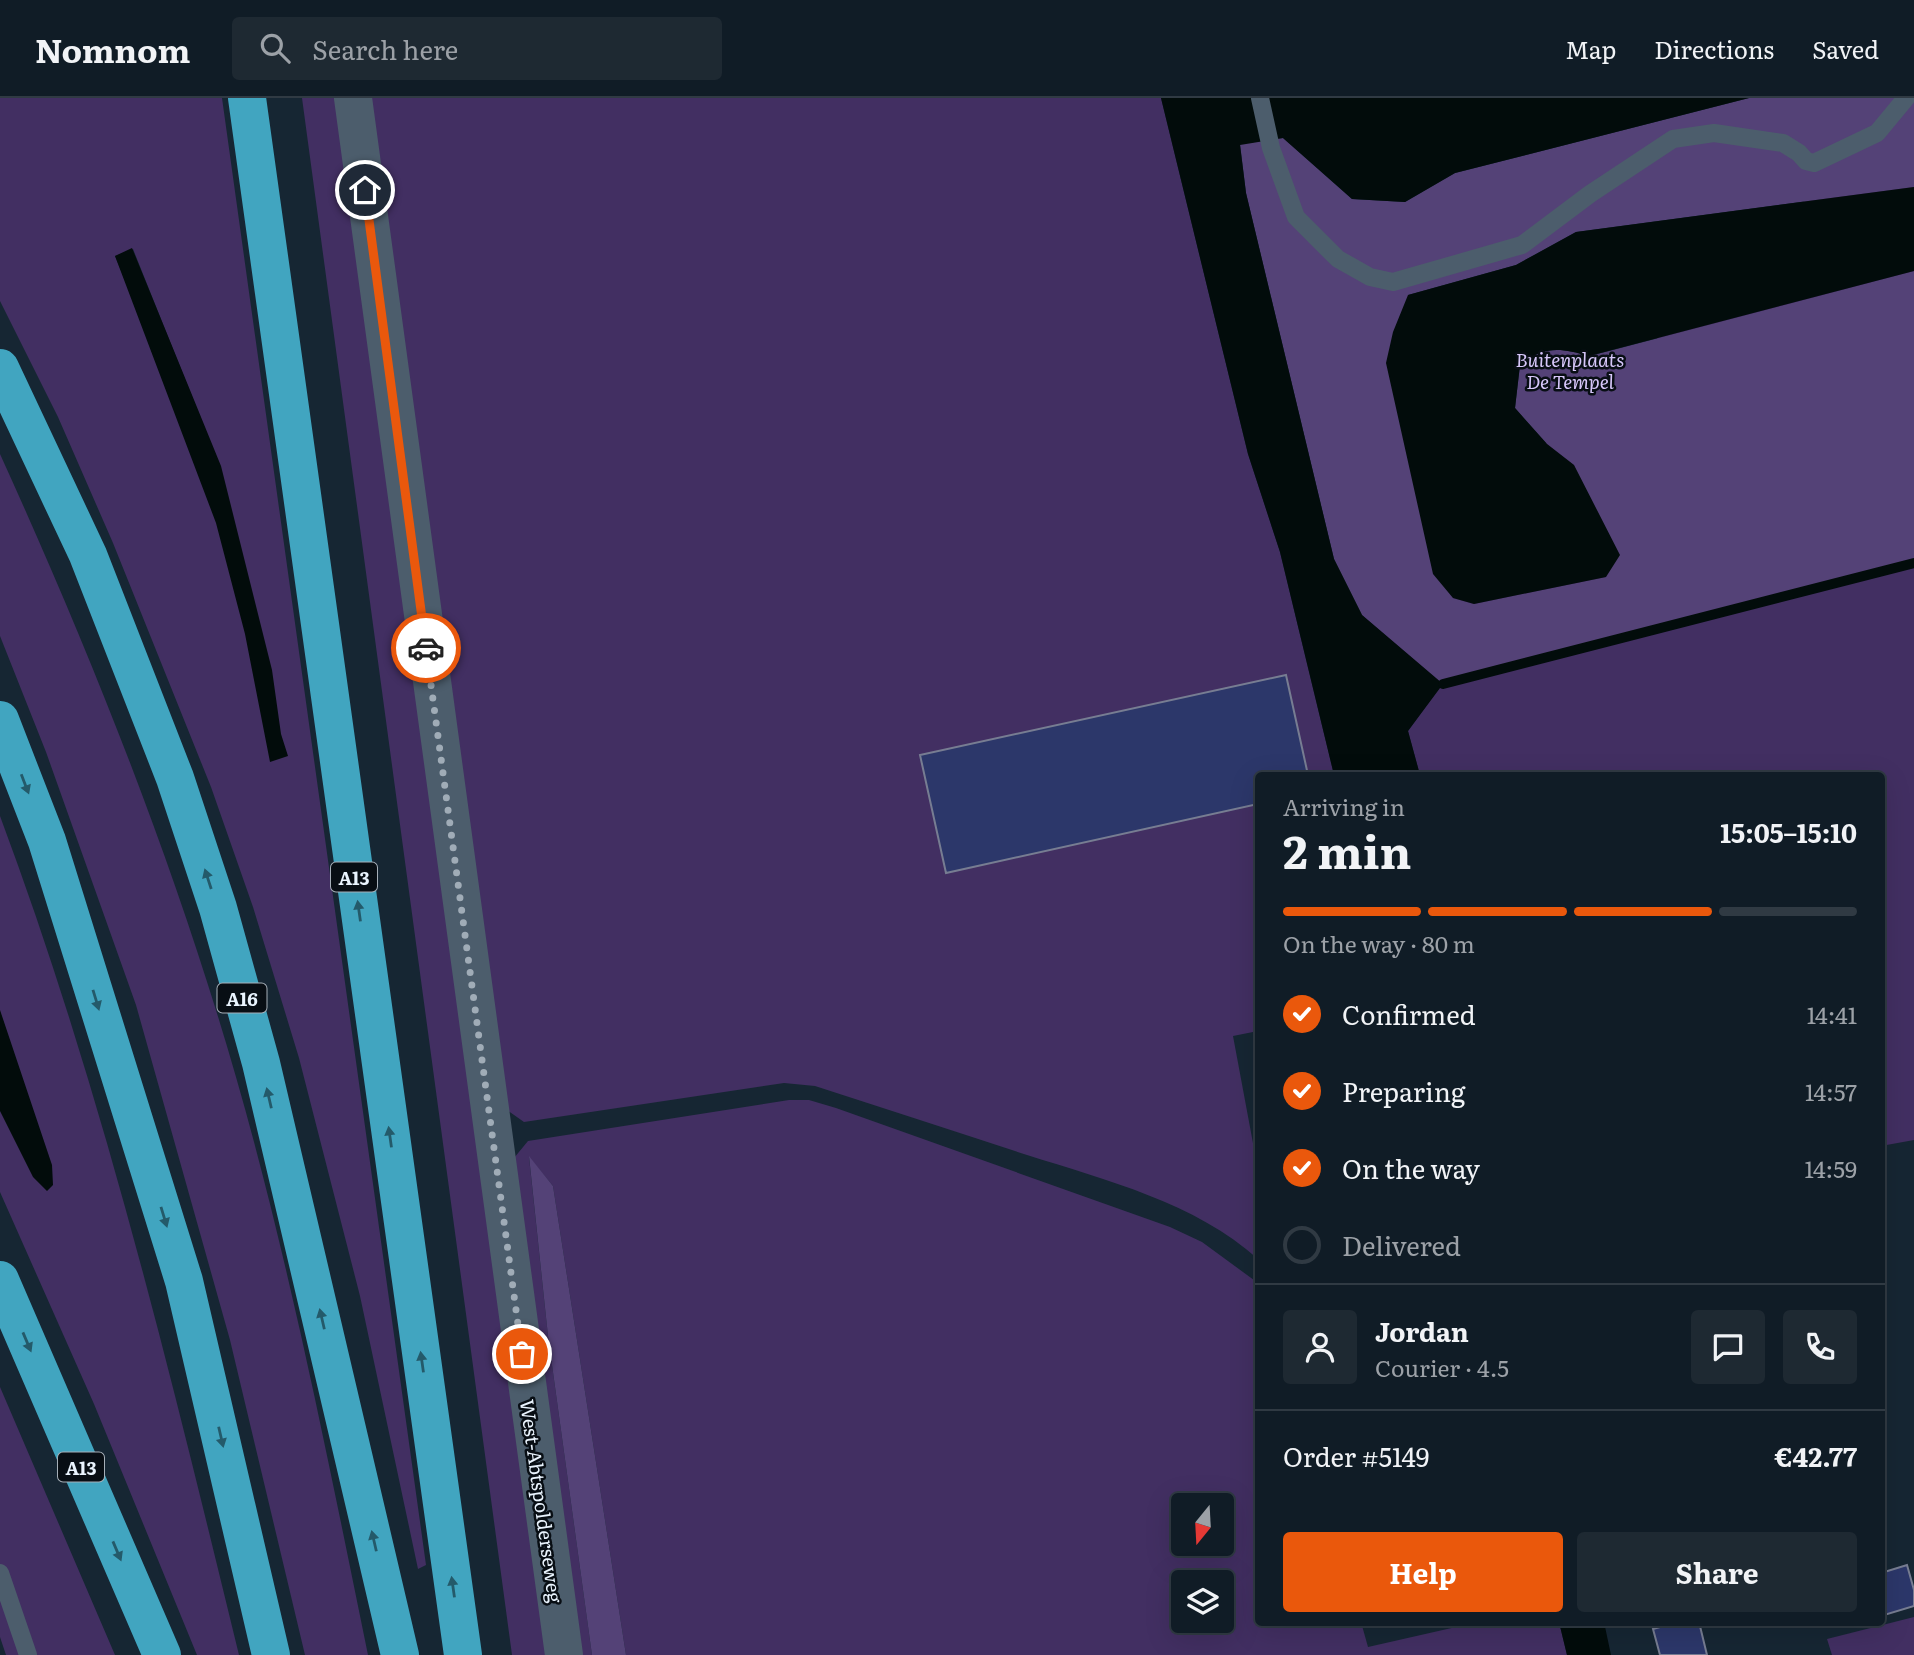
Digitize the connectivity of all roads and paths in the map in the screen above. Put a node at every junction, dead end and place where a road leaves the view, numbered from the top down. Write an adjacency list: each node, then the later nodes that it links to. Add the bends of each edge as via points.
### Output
1 (247, 98): 13 (highway, A13, one-way to 1)
2 (353, 98): 14 (street, West-Abtspolderseweg)
3 (1260, 98): 4 (lane, via 1270,148 1296,217 1338,259 1393,282 1522,245 1673,139 1714,133 1783,144 1814,163 1877,133)
4 (1906, 98)
5 (0, 368): 12 (highway, A16, one-way to 5, via 261,1063 218,908 175,778 88,555)
6 (0, 720): 11 (highway, one-way to 11, via 47,841 184,1281)
7 (0, 1280): 10 (highway, A13, one-way to 10)
8 (0, 1573): 9 (lane)
9 (28, 1655)
10 (162, 1655)
11 (271, 1655)
12 (401, 1655)
13 (463, 1655)
14 (564, 1655)

